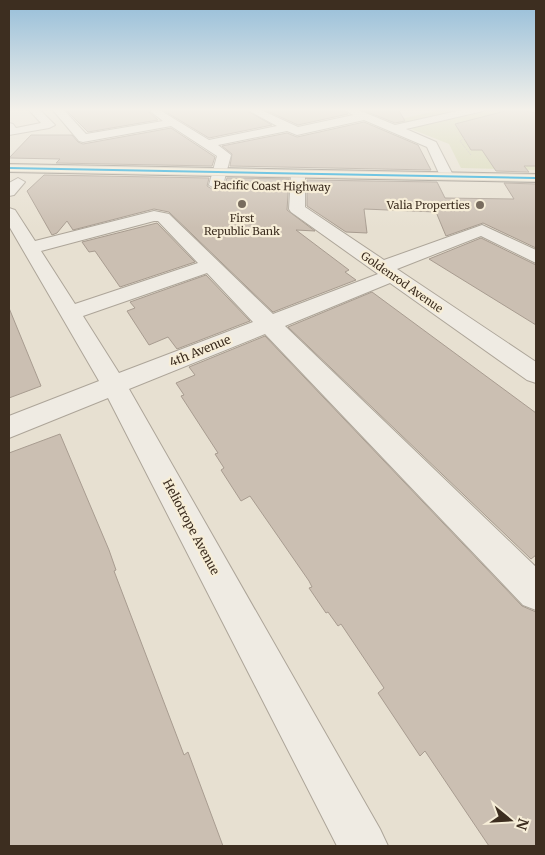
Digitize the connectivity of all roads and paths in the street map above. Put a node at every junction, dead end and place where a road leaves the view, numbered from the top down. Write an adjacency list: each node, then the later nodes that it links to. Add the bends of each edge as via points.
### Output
1 (214, 149): 9 (street, via 224,155)
2 (434, 149): 8 (street)
3 (465, 149): 5 (path)
4 (526, 149): 6 (path)
5 (469, 155)
6 (534, 158)
7 (9, 168): 9 (highway, Pacific Coast Highway)
8 (447, 177): 10 (highway, Pacific Coast Highway); 11 (highway, Pacific Coast Highway)
9 (218, 178): 11 (highway, Pacific Coast Highway); 12 (highway, Pacific Coast Highway)
10 (536, 178)
11 (298, 180): 13 (highway, Pacific Coast Highway); 18 (street, Goldenrod Avenue, via 297,209)
12 (12, 185)
13 (536, 189)
14 (9, 213): 15 (street, Heliotrope Avenue)
15 (31, 248): 17 (street, via 159,215); 19 (street, Heliotrope Avenue)
16 (536, 257): 18 (street, 4th Avenue, via 482,230)
17 (212, 265): 19 (street); 20 (street)
18 (386, 272): 20 (street, 4th Avenue); 21 (street, Goldenrod Avenue)
19 (70, 313): 22 (street, Heliotrope Avenue)
20 (270, 323): 22 (street, 4th Avenue); 24 (street)
21 (536, 374)
22 (114, 385): 23 (street, 4th Avenue); 25 (street, Heliotrope Avenue)
23 (9, 427)
24 (536, 592)
25 (363, 846)

